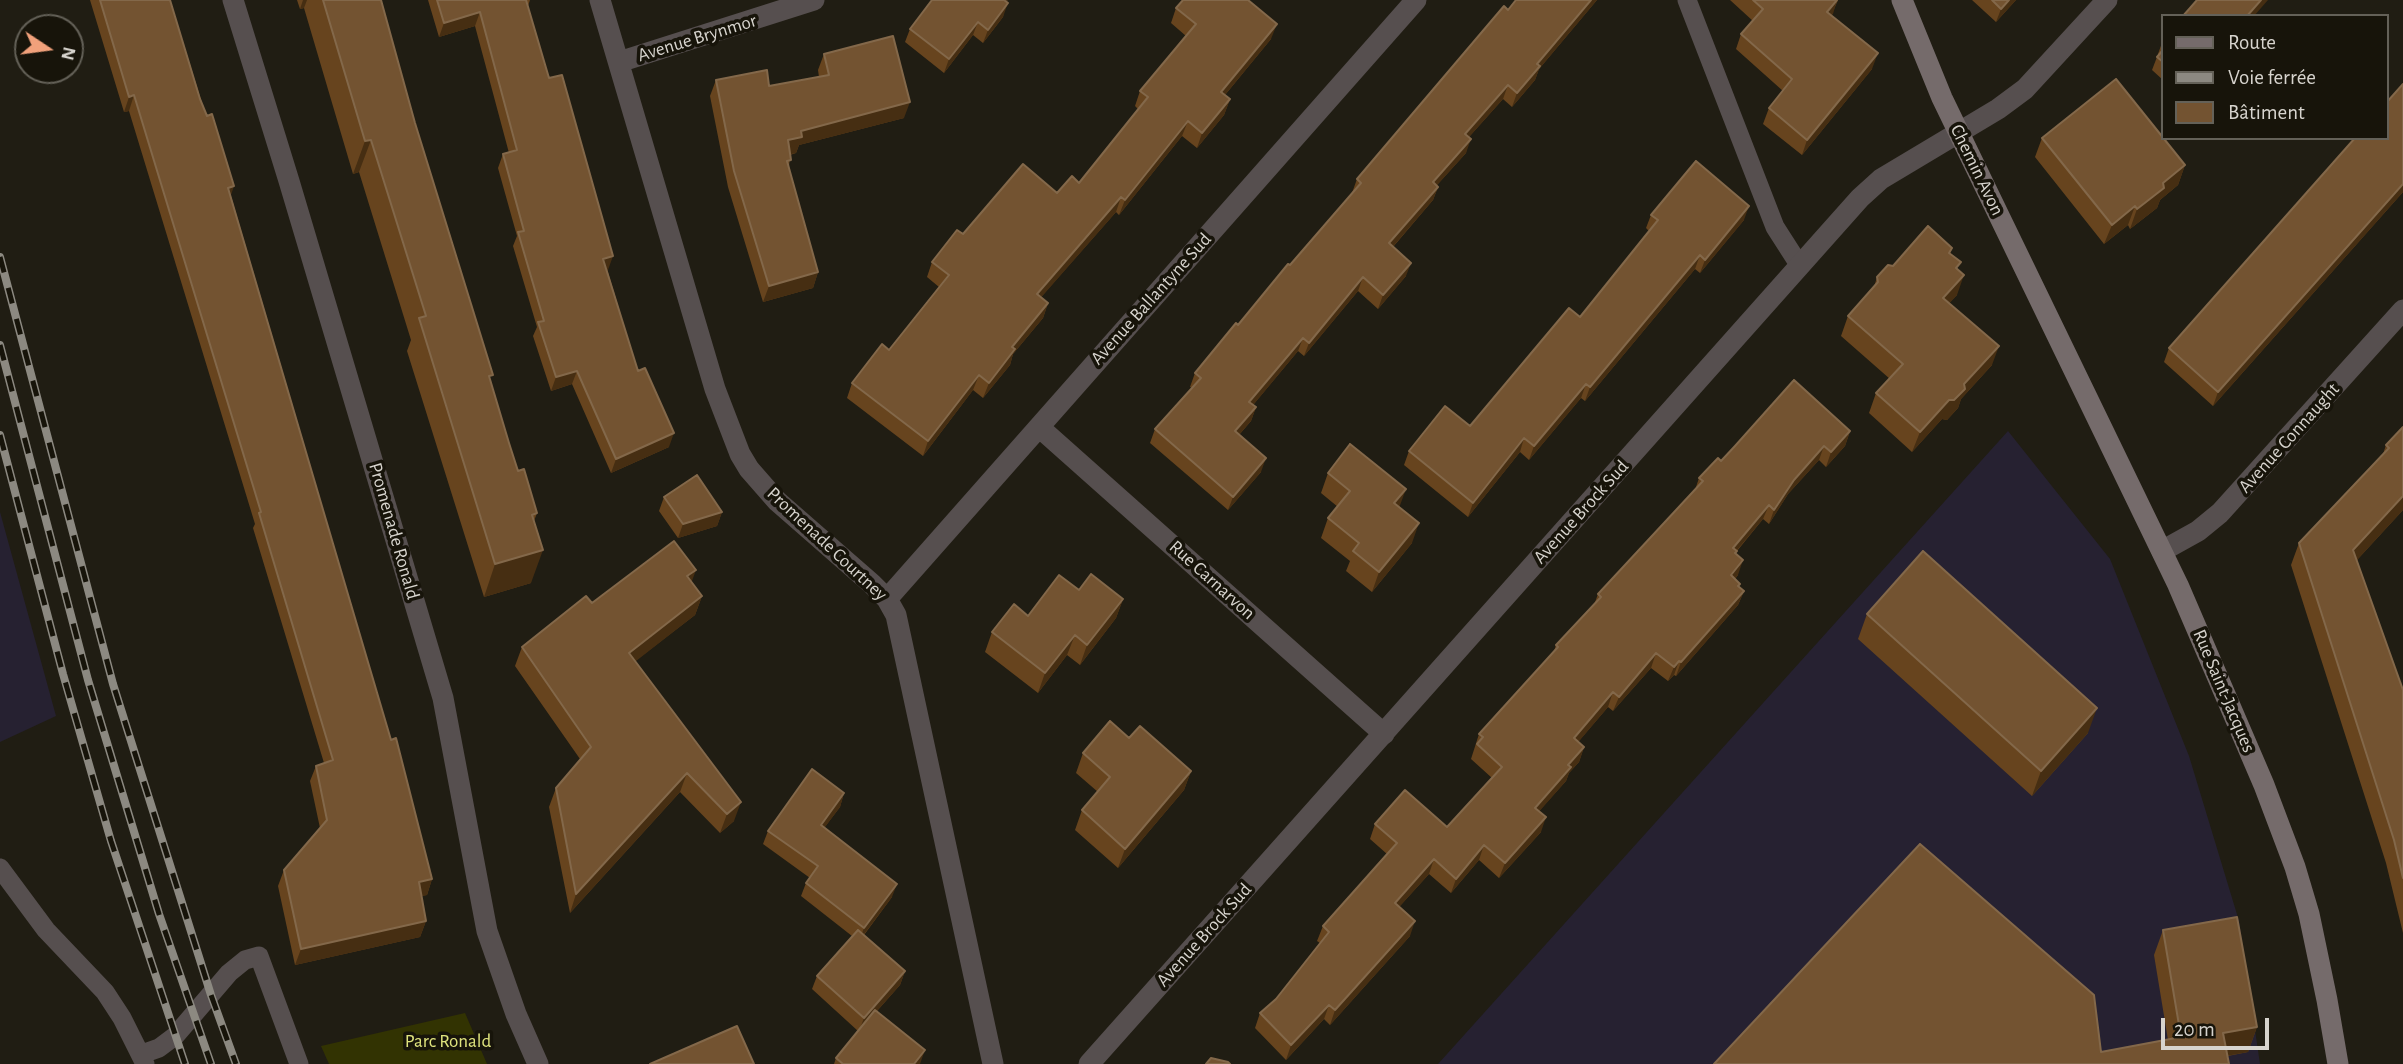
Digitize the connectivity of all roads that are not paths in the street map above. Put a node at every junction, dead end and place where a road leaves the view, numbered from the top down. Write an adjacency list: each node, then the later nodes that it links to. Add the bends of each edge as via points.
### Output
1 (233, 0): 20 (street, Promenade Ronald, via 443,698 487,932)
2 (600, 0): 8 (street, Promenade Courtney)
3 (814, 0): 8 (street, Avenue Brynmor)
4 (1416, 0): 13 (street, Avenue Ballantyne Sud)
5 (1687, 0): 10 (lane, via 1775,227)
6 (1902, 0): 9 (main road, Chemin Avon)
7 (2107, 0): 9 (street, Avenue Brock Sud, via 2025,89)
8 (619, 62): 15 (street, Promenade Courtney, via 715,389 740,454 777,501)
9 (1958, 131): 10 (street, Avenue Brock Sud, via 1881,179); 12 (main road, Chemin Avon)
10 (1800, 266): 16 (street, Avenue Brock Sud)
11 (2403, 310): 14 (street, Avenue Connaught, via 2220,513)
12 (2058, 337): 14 (main road, Rue Saint-Jacques)
13 (1039, 427): 15 (street, Avenue Ballantyne Sud); 16 (street, Rue Carnarvon)
14 (2162, 551): 23 (main road, Rue Saint-Jacques, via 2295,867)
15 (887, 599): 21 (street, Promenade Courtney, via 900,629)
16 (1384, 734): 22 (street, Avenue Brock Sud)
17 (0, 868): 18 (lane, via 46,930 106,992)
18 (144, 1059): 19 (lane, via 175,1036 229,973 258,956)
19 (299, 1064)
20 (538, 1064)
21 (993, 1064)
22 (1089, 1064)
23 (2338, 1064)

